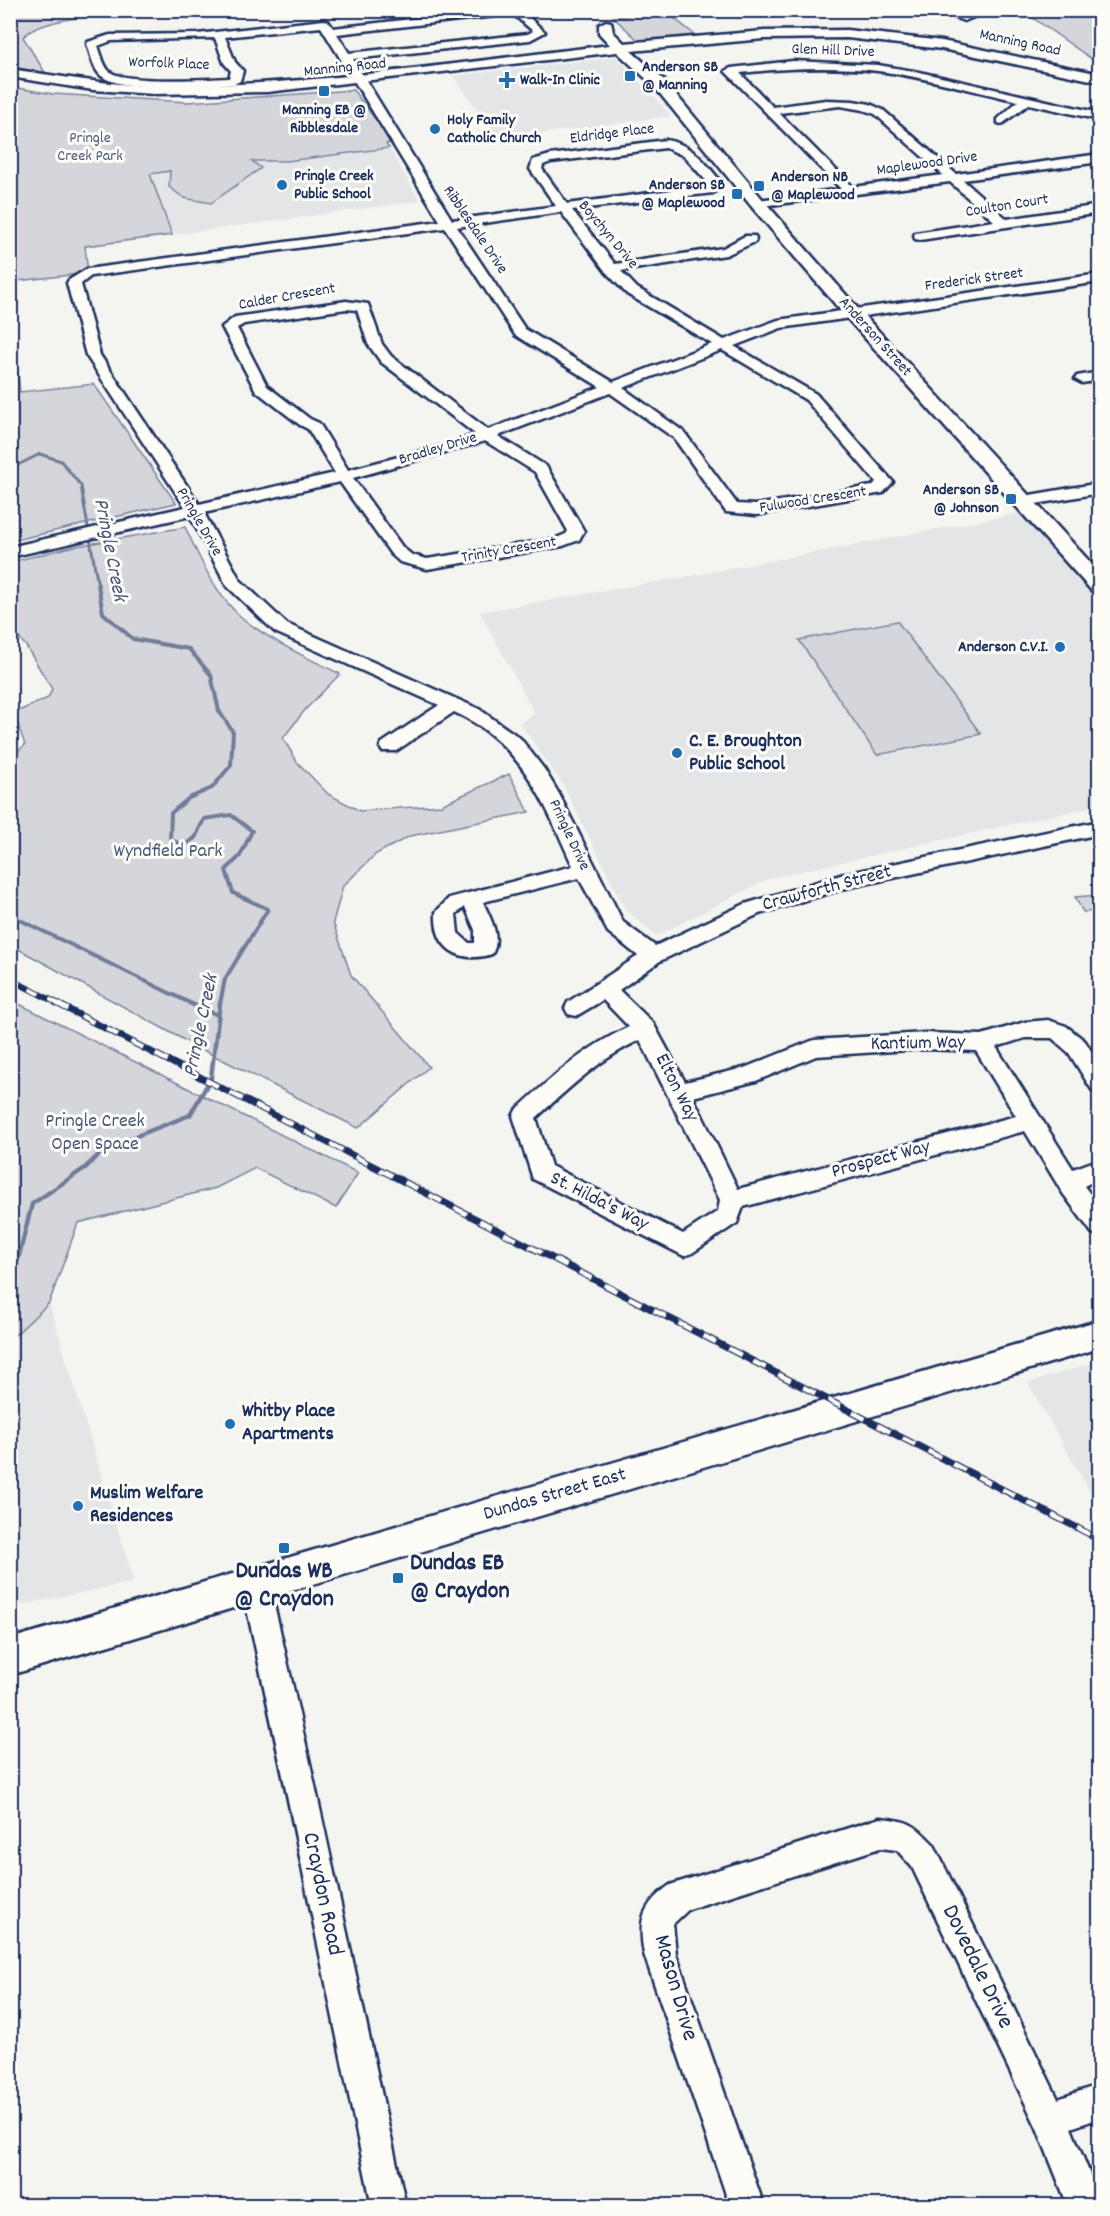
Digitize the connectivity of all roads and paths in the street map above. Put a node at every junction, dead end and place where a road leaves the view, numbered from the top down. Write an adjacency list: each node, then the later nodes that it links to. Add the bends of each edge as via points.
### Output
1 (939, 10): 2 (street, via 964,18 974,15)
2 (969, 10)
3 (332, 14): 5 (street)
4 (602, 21): 7 (main road, Anderson Street, via 606,33)
5 (327, 28): 6 (street, Worfolk Place); 8 (street, Ribblesdale Drive); 8 (street, via 515,11 540,32 530,37)
6 (219, 35): 6 (street, Worfolk Place, via 111,38 92,44 110,78 234,81 237,71)
7 (628, 49): 10 (main road, Manning Road, via 790,34 847,34 967,50); 12 (main road, Manning Road); 20 (main road, Anderson Street)
8 (344, 57): 12 (street, Ribblesdale Drive)
9 (10, 73): 12 (main road, Manning Road, via 93,86 195,90)
10 (1100, 78)
11 (10, 81): 12 (main road, Manning Road, via 172,96 268,94)
12 (361, 81): 24 (street, Ribblesdale Drive)
13 (1026, 101): 14 (street, Glen Hill Drive, via 878,68 793,64 731,71); 15 (street, Glen Hill Drive); 16 (street)
14 (771, 111): 18 (street, via 836,103 867,106 879,112); 19 (street, Glen Hill Drive)
15 (1100, 117)
16 (1002, 121)
17 (1100, 158): 18 (street, Maplewood Drive)
18 (952, 177): 19 (street, Maplewood Drive); 23 (street)
19 (850, 191): 20 (street, Maplewood Drive)
20 (758, 204): 29 (main road, Anderson Street)
21 (564, 208): 21 (street, Eldridge Place, via 536,169 537,163 676,145 686,149 717,185 698,192); 24 (street, Boychyn Drive); 27 (street, Boychyn Drive)
22 (1100, 209): 23 (street, Coulton Court)
23 (1004, 223): 25 (street, Coulton Court)
24 (450, 224): 33 (street, Ribblesdale Drive, via 520,332); 38 (street, Pringle Drive, via 87,273 74,283 93,355)
25 (920, 236)
26 (750, 239): 27 (street, via 726,251)
27 (612, 269): 30 (street, Boychyn Drive, via 632,291)
28 (1100, 278): 29 (street, Frederick Street)
29 (854, 315): 30 (street, Bradley Drive, via 778,324); 37 (main road, Anderson Street)
30 (722, 344): 33 (street, Bradley Drive); 33 (street, Fulwood Crescent, via 811,398 885,482 876,490 756,510 732,509 679,435)
31 (1100, 376): 32 (street)
32 (1082, 379)
33 (611, 387): 34 (street, Bradley Drive)
34 (485, 435): 35 (street, Bradley Drive, via 460,446); 35 (street, Trinity Crescent, via 541,469 576,531 573,537 427,564 406,559); 35 (street, Calder Crescent, via 386,358 375,344 363,307 346,305 240,320 229,327 261,388 314,426)
35 (344, 476): 38 (street, Bradley Drive)
36 (1100, 488): 37 (street)
37 (1024, 501): 40 (main road, Anderson Street)
38 (195, 510): 39 (street, Bradley Drive); 41 (street, Pringle Drive, via 233,582 281,628)
39 (10, 552)
40 (1100, 586)
41 (453, 704): 42 (street); 44 (street, Pringle Drive, via 495,727 525,756 549,794)
42 (389, 747)
43 (1100, 827): 46 (street, Crawforth Street, via 821,886 752,909)
44 (585, 870): 45 (street); 46 (street, Pringle Drive, via 615,927)
45 (471, 898)
46 (653, 956): 47 (street, Crawforth Street)
47 (605, 988): 48 (street, Crawforth Street); 49 (street, Elton Way)
48 (576, 1008)
49 (645, 1029): 52 (street, Elton Way); 56 (street, St. Hilda's Way, via 619,1039 581,1064 524,1116 541,1172 684,1246 729,1216)
50 (982, 1043): 51 (street, via 1035,1028 1053,1029 1069,1038); 52 (street, Kantium Way, via 925,1041 814,1048 748,1075); 53 (street, Kantium Way)
51 (1100, 1084)
52 (680, 1092): 56 (street, Elton Way)
53 (1031, 1121): 55 (street, Kantium Way); 56 (street, Prospect Way)
54 (1100, 1168): 55 (street, via 1083,1174)
55 (1070, 1185): 57 (street, Kantium Way)
56 (732, 1200)
57 (1100, 1226)
58 (1100, 1334): 59 (main road, Dundas Street East)
59 (255, 1583): 60 (main road, Dundas Street East); 64 (street, Craydon Road)
60 (10, 1657)
61 (798, 1859): 63 (street, Dovedale Drive, via 880,1833 905,1836 916,1845); 65 (street, Mason Drive, via 681,1896 664,1907 657,1919 660,1954)
62 (1100, 2101): 63 (street)
63 (1050, 2119): 66 (street, Dovedale Drive)
64 (389, 2205)
65 (747, 2205)
66 (1085, 2205)

